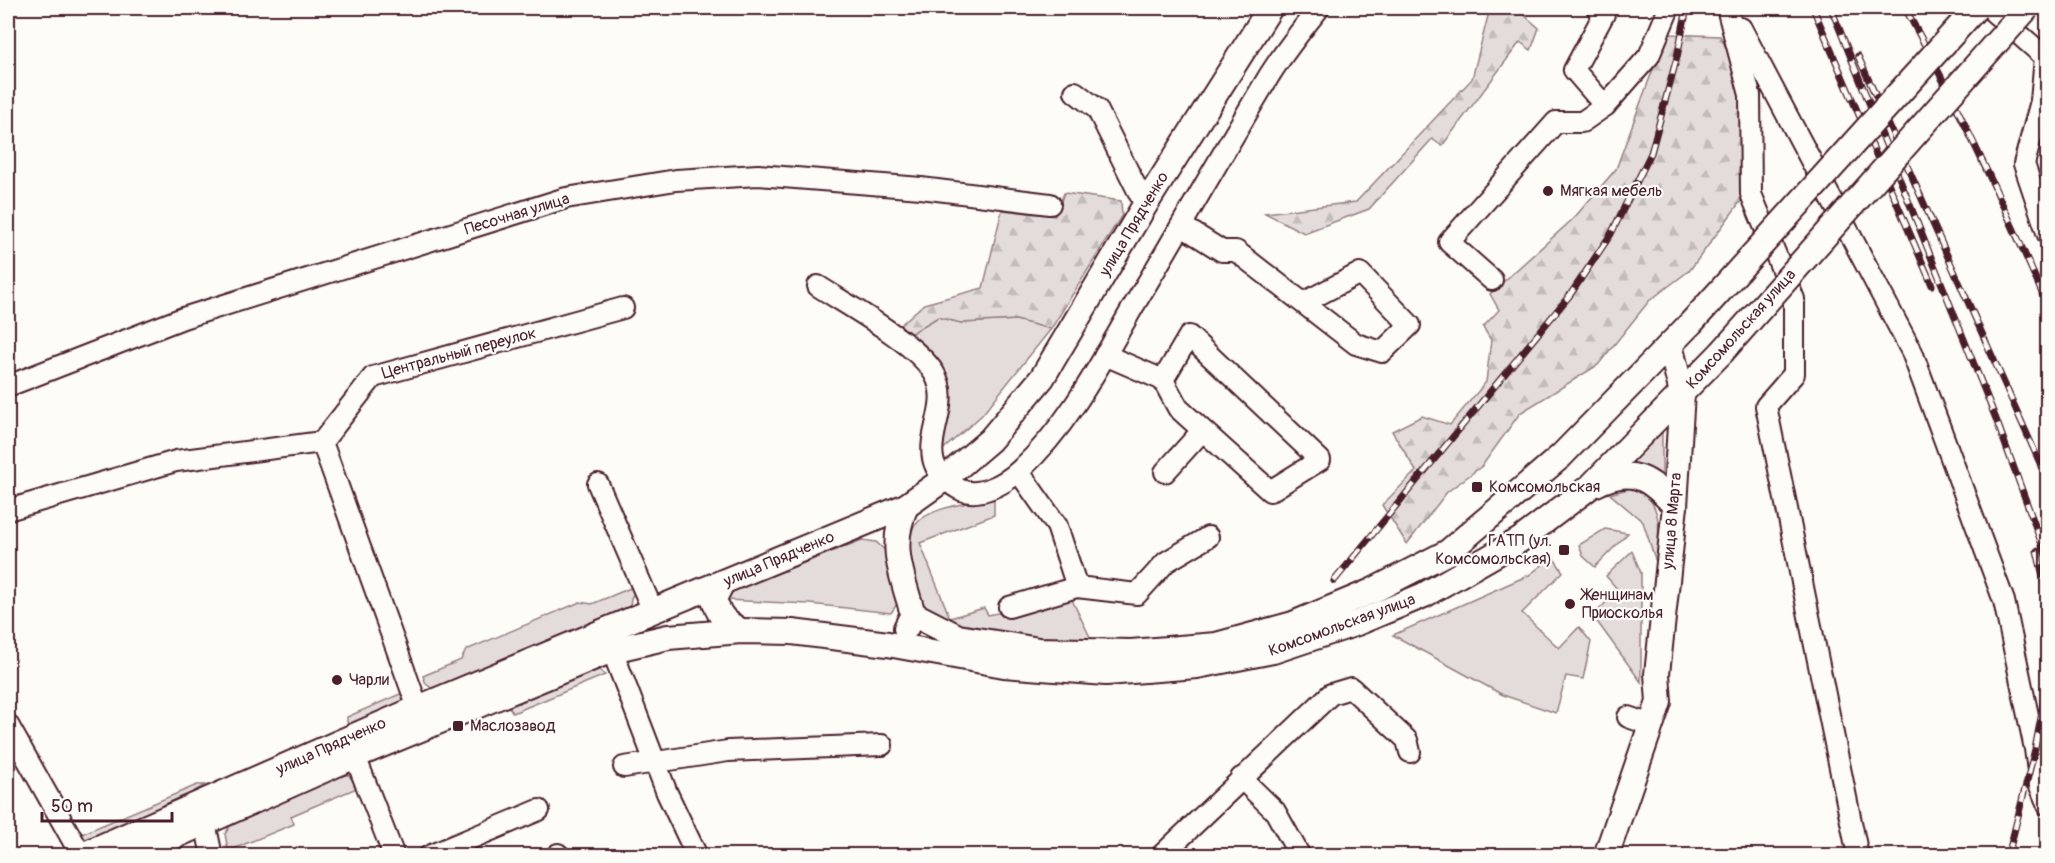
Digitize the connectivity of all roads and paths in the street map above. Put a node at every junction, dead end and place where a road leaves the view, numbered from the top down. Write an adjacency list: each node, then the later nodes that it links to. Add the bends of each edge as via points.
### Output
1 (1270, 8): 13 (main road, улица Прядченко)
2 (1319, 8): 14 (street, via 1268,77)
3 (1597, 8): 11 (street, via 1604,14 1574,70)
4 (1670, 8): 11 (street, via 1649,56)
5 (1728, 8): 56 (street, via 1912,352 2004,601 2036,749 2040,786); 68 (street, via 1750,95 1751,194 1794,299 1794,374 1766,406)
6 (1976, 8): 20 (main road, Комсомольская улица, bridge)
7 (1989, 8): 10 (street, via 2045,57)
8 (2027, 8): 24 (main road, Комсомольская улица, bridge)
9 (1075, 92): 13 (street, via 1097,109)
10 (2044, 99): 15 (street, via 2024,164)
11 (1605, 106): 16 (street, via 1582,122 1556,122 1449,242)
12 (1050, 204): 23 (street, Песочная улица, via 921,188 758,175 676,180 567,198 183,318)
13 (1145, 205): 29 (main road, улица Прядченко, via 1042,378 990,440)
14 (1182, 226): 18 (street, via 1222,251 1236,251); 21 (street)
15 (2048, 235)
16 (1492, 280)
17 (818, 286): 29 (street, via 893,334 933,370 942,388 931,456)
18 (1303, 303): 18 (street, via 1356,344 1382,352 1410,325 1360,273)
19 (623, 308): 26 (street, Центральный переулок, via 373,377)
20 (1670, 345): 24 (main road, улица 8 Марта); 42 (main road, Комсомольская улица, via 1561,456 1448,552 1372,591 1293,624 1216,645 1131,652 1039,650 958,637)
21 (1105, 355): 22 (street); 27 (street, via 1068,417)
22 (1163, 380): 25 (street, via 1178,408); 25 (street, via 1189,336 1320,459 1270,491)
23 (8, 386)
24 (1682, 393): 31 (main road, Комсомольская улица); 33 (main road, улица 8 Марта)
25 (1202, 431): 28 (street)
26 (322, 442): 34 (street, via 176,461); 46 (street)
27 (1019, 472): 29 (street, via 983,492 962,491); 39 (street, via 1057,526)
28 (1165, 472)
29 (944, 479): 32 (main road, улица Прядченко)
30 (597, 484): 41 (street)
31 (1591, 486): 33 (main road, via 1616,474 1644,478); 44 (main road, Комсомольская улица, via 1520,540 1424,595 1357,623 1272,651 1197,666 1106,673 1004,665)
32 (906, 506): 35 (main road, улица Прядченко); 37 (main road, via 897,526)
33 (1675, 506): 49 (main road, улица 8 Марта, via 1657,674 1659,702)
34 (8, 510)
35 (861, 524): 37 (main road, via 882,532); 38 (main road, улица Прядченко)
36 (1208, 537): 39 (street, via 1166,562 1137,594)
37 (896, 549): 42 (main road)
38 (722, 582): 41 (main road, улица Прядченко); 43 (main road, via 714,599 718,614)
39 (1077, 587): 40 (street)
40 (1009, 607)
41 (653, 611): 46 (main road, улица Прядченко)
42 (913, 615): 44 (main road, via 903,633)
43 (741, 631): 44 (main road, Комсомольская улица, via 792,632); 45 (main road, улица Прядченко, via 668,637)
44 (888, 644)
45 (612, 650): 46 (main road, улица Прядченко); 53 (street)
46 (422, 717): 52 (main road, улица Прядченко); 59 (main road, улица Прядченко)
47 (1628, 717): 49 (street)
48 (8, 725): 59 (street)
49 (1651, 725): 67 (main road, улица 8 Марта)
50 (882, 745): 53 (street, via 728,751)
51 (1410, 752): 55 (street, via 1407,740 1351,688 1330,694)
52 (355, 756): 58 (main road, улица Прядченко); 62 (street)
53 (656, 761): 54 (street); 64 (street)
54 (624, 767)
55 (1241, 778): 65 (street); 66 (street, via 1275,811)
56 (2048, 805)
57 (539, 810): 63 (street)
58 (205, 823): 60 (main road, улица Прядченко); 61 (street)
59 (80, 855)
60 (130, 855)
61 (212, 855)
62 (394, 855)
63 (429, 855)
64 (697, 855)
65 (1161, 855)
66 (1300, 855)
67 (1606, 855)
68 (1858, 855)

